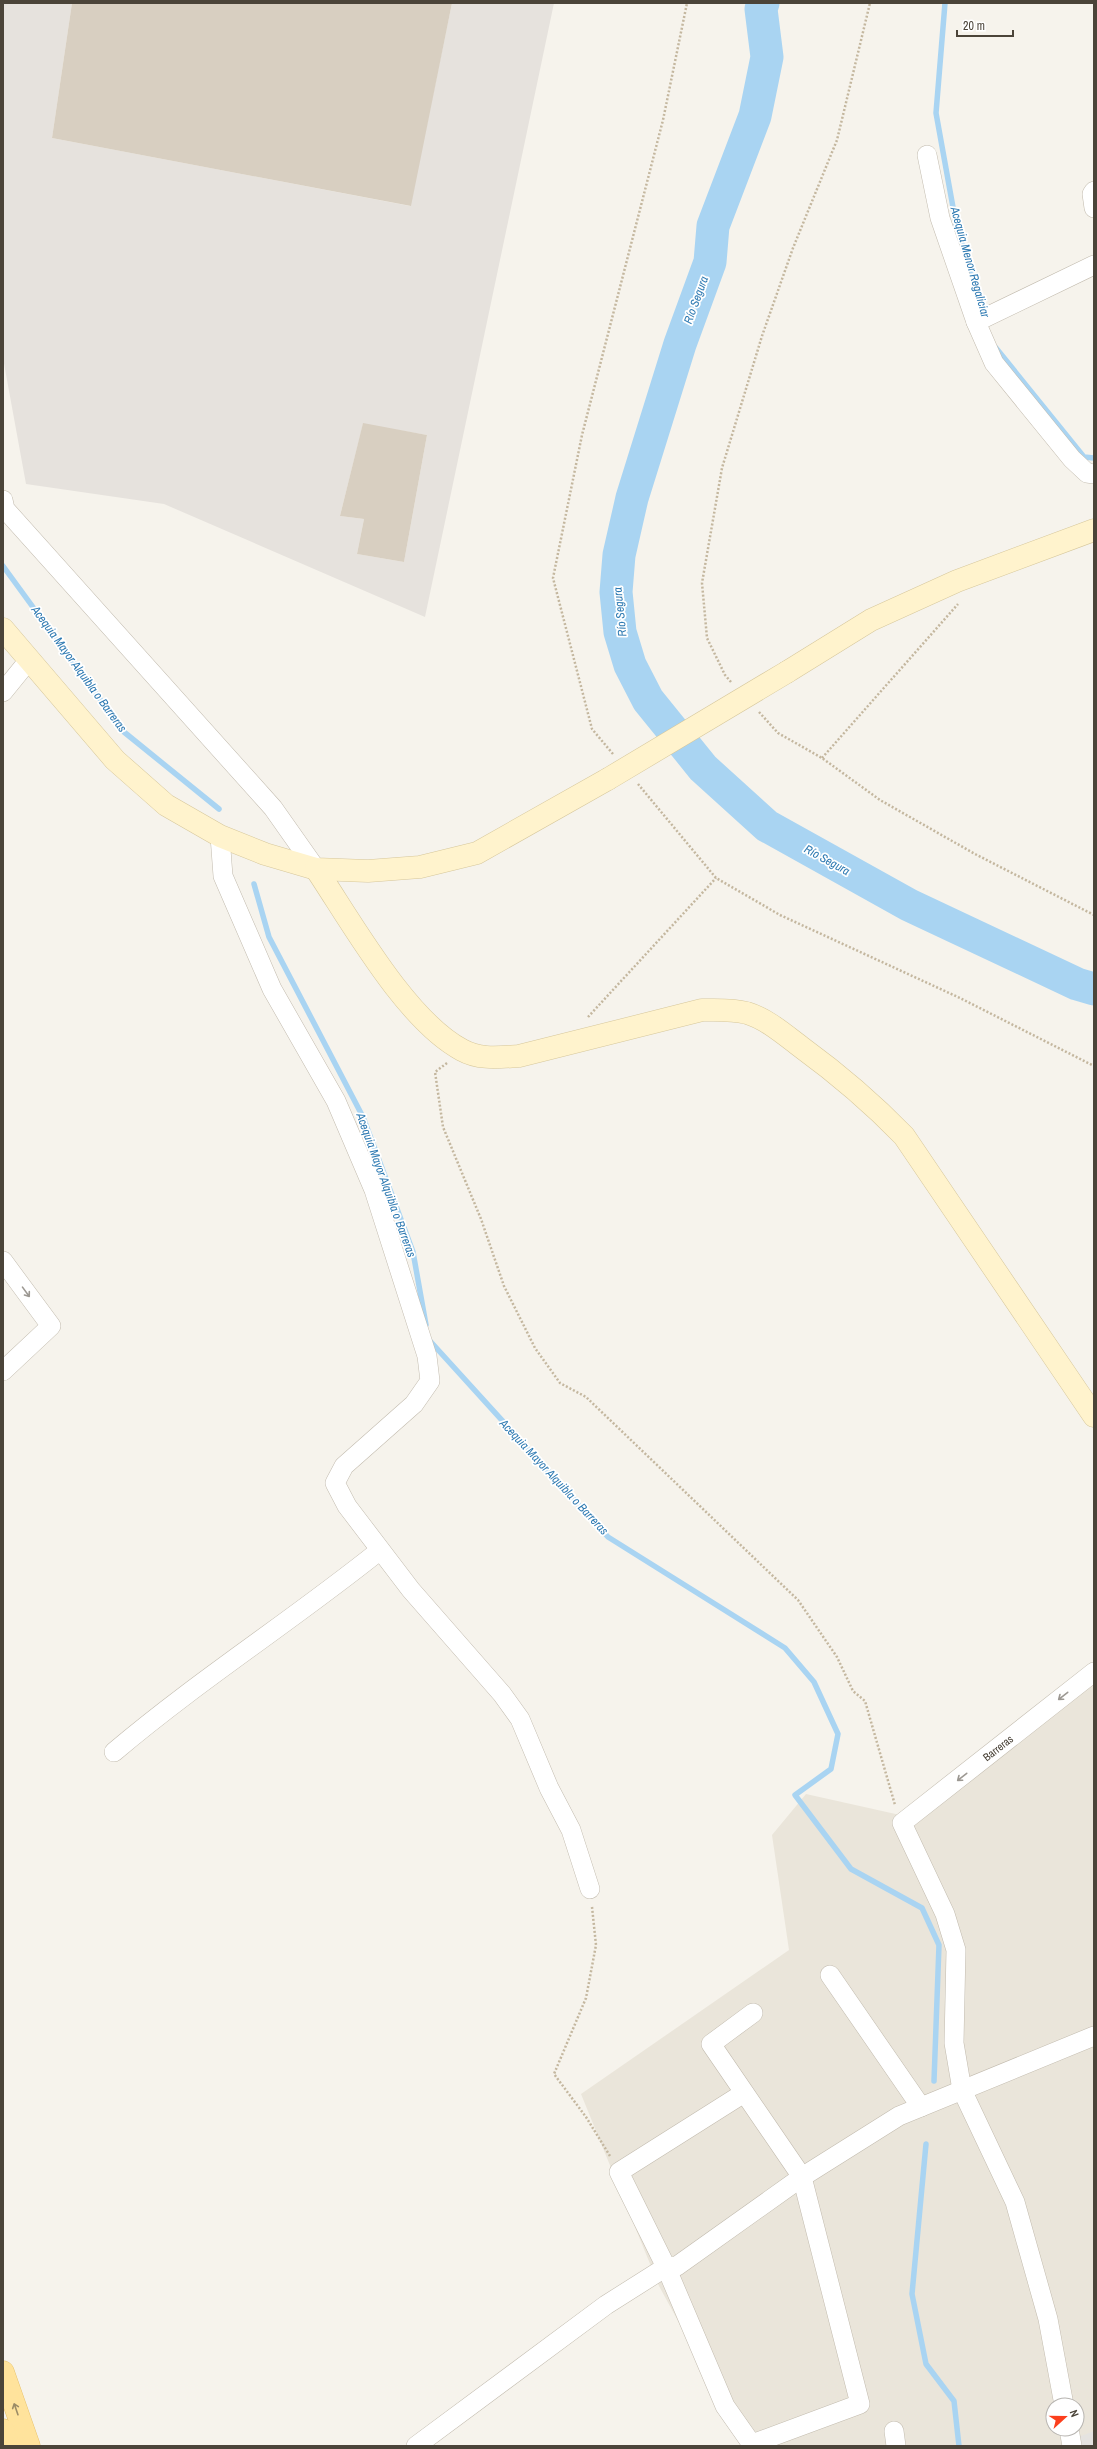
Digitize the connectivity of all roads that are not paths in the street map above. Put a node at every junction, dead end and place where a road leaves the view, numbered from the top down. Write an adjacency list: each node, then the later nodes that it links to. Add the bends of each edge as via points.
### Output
1 (927, 155): 5 (street, via 940,218)
2 (1094, 191): 3 (street)
3 (1094, 208)
4 (1094, 265): 5 (street)
5 (976, 322): 6 (street, via 994,363 1072,459 1087,473)
6 (1094, 474)
7 (3, 500): 13 (street, via 5,509 273,808)
8 (1094, 530): 13 (main road, bridge, via 965,578 871,620 608,779 477,853 420,867 368,871)
9 (3, 628): 10 (main road)
10 (29, 660): 11 (street); 12 (main road, via 91,734 139,784 166,805)
11 (3, 692)
12 (220, 836): 13 (main road, via 265,854); 17 (street, via 224,876 272,989 336,1101 374,1190 427,1356 430,1381 414,1404 344,1466 335,1483 347,1506)
13 (316, 869): 16 (main road, via 381,967 418,1014 440,1036 463,1051 488,1058 519,1056 702,1010 725,1010 747,1014 790,1038 845,1079 878,1108 904,1136)
14 (3, 1261): 15 (street, one-way to 15, via 51,1326)
15 (3, 1371)
16 (1094, 1416)
17 (379, 1551): 19 (street, via 321,1598 184,1695); 20 (street, via 502,1694 520,1720 549,1788 571,1830)
18 (1094, 1672): 24 (street, Barreras, one-way to 24, via 902,1823 937,1895 956,1950 954,2043)
19 (114, 1752)
20 (590, 1889)
21 (830, 1975): 26 (street)
22 (753, 2013): 25 (street, via 711,2044)
23 (1094, 2036): 24 (street)
24 (962, 2090): 26 (street); 30 (street, via 1015,2202 1048,2319)
25 (744, 2093): 27 (street); 28 (street, via 620,2172)
26 (920, 2107): 27 (street, via 898,2116)
27 (802, 2177): 28 (street, via 677,2266); 32 (street, via 860,2404)
28 (666, 2267): 32 (street, via 724,2406); 35 (street, via 606,2305)
29 (3, 2372): 34 (main road, one-way to 29)
30 (1063, 2397)
31 (3, 2430): 33 (main road)
32 (752, 2445)
33 (9, 2446)
34 (29, 2446)
35 (416, 2446)

